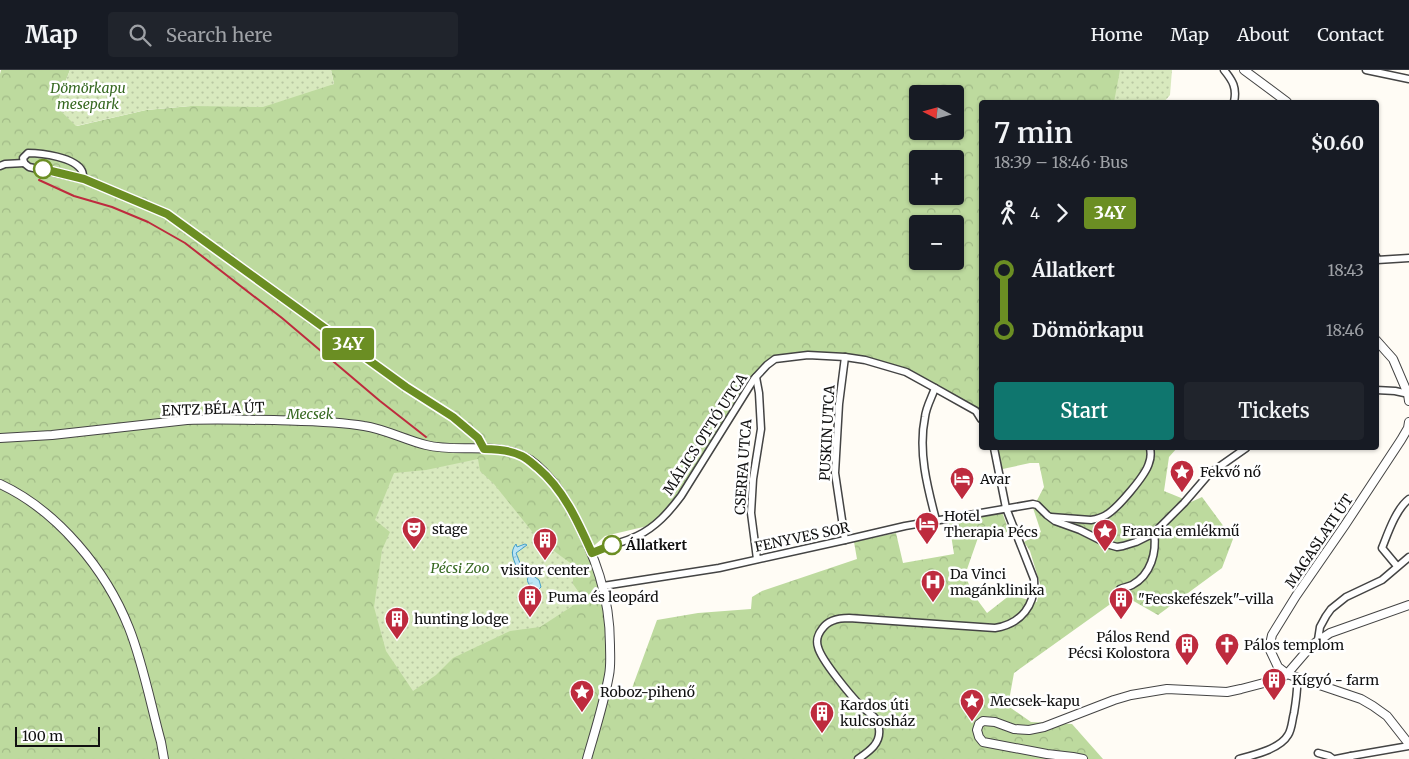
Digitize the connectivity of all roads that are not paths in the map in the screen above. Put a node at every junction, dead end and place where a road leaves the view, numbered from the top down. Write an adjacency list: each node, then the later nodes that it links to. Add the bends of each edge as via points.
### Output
1 (1224, 70): 5 (street, via 1234,83)
2 (1244, 70): 6 (street)
3 (1366, 70): 4 (street)
4 (1409, 79)
5 (1234, 100)
6 (1284, 100)
7 (38, 154): 8 (street, via 26,154); 10 (street, via 39,161); 11 (street, via 73,163 82,170)
8 (24, 163): 9 (street); 10 (street)
9 (0, 166)
10 (34, 168): 11 (street)
11 (84, 179): 23 (street, via 167,214 186,226 406,387 453,417 478,438)
12 (1409, 258): 13 (street)
13 (1379, 260)
14 (1379, 343): 19 (street, via 1392,358)
15 (845, 357): 16 (street, MÁLICS OTTÓ UTCA, via 808,355 775,359); 17 (street, MÁLICS OTTÓ UTCA, via 906,372); 33 (street, PUSKIN UTCA, via 835,473)
16 (756, 377): 34 (street, MÁLICS OTTÓ UTCA, via 669,512 637,536); 36 (street, CSERFA UTCA, via 761,429 751,513)
17 (936, 388): 20 (street, MÁLICS OTTÓ UTCA); 30 (street, via 925,415 923,437 923,458)
18 (1379, 390): 19 (street)
19 (1409, 396)
20 (979, 416)
21 (1409, 422): 42 (street, MAGASLATI ÚT, via 1402,440 1272,635 1270,650 1273,660)
22 (0, 438): 23 (street, ENTZ BÉLA ÚT, via 187,420 289,420 366,426 426,446)
23 (484, 449): 34 (street, ENTZ BÉLA ÚT, via 502,450 524,457 541,470 568,504)
24 (994, 450): 29 (street)
25 (1150, 450): 31 (street, via 1149,465 1115,509 1097,519)
26 (1243, 450): 32 (street, via 1209,474)
27 (0, 484): 47 (street, via 50,517 88,558 110,588 135,645)
28 (1409, 499): 37 (street, via 1396,517 1382,548)
29 (1006, 508): 30 (street, FENYVES SOR); 31 (street, FENYVES SOR, via 1033,504 1050,517); 49 (street, via 1035,586 1026,611 1014,622 990,628 842,618 822,628 817,644 822,658 861,706 875,717 879,728 874,746)
30 (936, 520): 33 (street, FENYVES SOR)
31 (1066, 521): 32 (street, via 1117,547)
32 (1154, 533): 39 (street, via 1156,543 1150,565 1137,581 1120,589)
33 (845, 540): 36 (street, FENYVES SOR)
34 (592, 553): 38 (street, ENTZ BÉLA ÚT)
35 (1409, 557): 37 (street)
36 (757, 559): 38 (street, FENYVES SOR)
37 (1397, 566): 41 (street, via 1382,580 1346,597 1331,609 1320,627)
38 (603, 586): 48 (street, ENTZ BÉLA ÚT, via 609,618 610,674)
39 (1126, 600)
40 (1409, 605): 41 (street)
41 (1318, 640): 42 (street)
42 (1287, 674): 43 (street); 50 (street, via 1227,692 1167,689 1131,695 1029,730 986,720 978,727 982,742)
43 (1297, 678): 44 (street, via 1361,699 1387,716); 51 (street, via 1295,709 1287,737 1269,750)
44 (1409, 745): 46 (street)
45 (1318, 753): 52 (street)
46 (1351, 757): 52 (street)
47 (164, 759)
48 (587, 759)
49 (858, 759)
50 (1083, 759)
51 (1240, 759)
52 (1335, 759)

